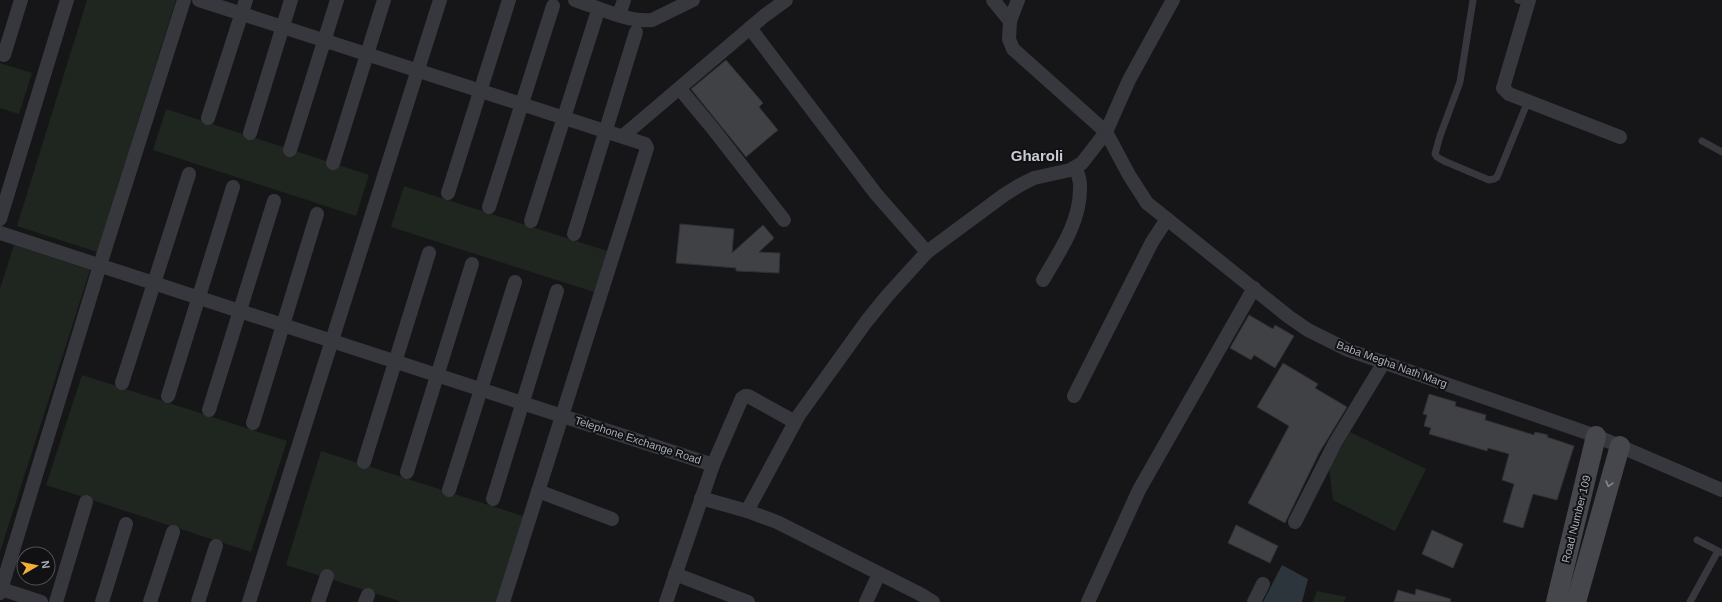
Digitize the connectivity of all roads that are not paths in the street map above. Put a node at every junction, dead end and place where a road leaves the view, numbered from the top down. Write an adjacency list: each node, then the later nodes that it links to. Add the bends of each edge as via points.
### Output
1 (21, 0): 30 (street)
2 (67, 0): 54 (street)
3 (184, 0): 63 (street)
4 (200, 0): 21 (street)
5 (246, 0): 21 (street)
6 (292, 0): 25 (street)
7 (337, 0): 28 (street)
8 (384, 0): 29 (street)
9 (440, 0): 31 (street)
10 (509, 0): 33 (street)
11 (575, 0): 22 (street)
12 (624, 0): 22 (street)
13 (692, 0): 22 (street, via 652,20)
14 (786, 0): 26 (street)
15 (993, 0): 24 (street)
16 (1018, 0): 24 (street)
17 (1173, 0): 39 (street, via 1129,80)
18 (1473, 0): 34 (lane, via 1460,82 1435,154 1444,162 1489,180 1494,179)
19 (1525, 0): 34 (street, via 1503,88 1509,94)
20 (553, 6): 35 (street)
21 (242, 14): 25 (street); 36 (street)
22 (619, 15)
23 (596, 17): 37 (street)
24 (1010, 21): 39 (street, via 1009,39 1013,49)
25 (283, 27): 28 (street); 40 (street)
26 (750, 28): 32 (street); 60 (street, via 876,194)
27 (636, 32): 38 (street)
28 (324, 40): 29 (street); 44 (street)
29 (367, 54): 31 (street); 46 (street)
30 (4, 55)
31 (418, 70): 33 (street); 72 (street)
32 (680, 89): 41 (street); 56 (street)
33 (481, 91): 35 (street); 50 (street)
34 (1528, 101): 42 (street)
35 (522, 104): 37 (street); 52 (street)
36 (208, 118)
37 (564, 118): 38 (street); 57 (street)
38 (606, 131): 41 (street); 59 (street)
39 (1106, 132): 47 (street); 55 (street, Baba Megha Nath Marg, via 1147,203)
40 (250, 133)
41 (623, 136): 82 (street, via 643,143 647,148)
42 (1620, 137)
43 (1702, 141): 45 (lane)
44 (290, 150)
45 (1722, 152)
46 (333, 164)
47 (1076, 168): 60 (street, via 1034,178 1020,185); 64 (street, via 1081,188 1079,207 1073,226)
48 (189, 174): 66 (street)
49 (233, 187): 69 (street)
50 (448, 193)
51 (274, 202): 70 (street)
52 (489, 207)
53 (317, 214): 71 (street)
54 (0, 219)
55 (1167, 219): 67 (street, Baba Megha Nath Marg); 79 (street, via 1152,242)
56 (784, 220)
57 (531, 221)
58 (0, 233): 63 (street, Telephone Exchange Road)
59 (574, 234)
60 (927, 252): 83 (street, via 866,322)
61 (429, 253): 73 (street)
62 (472, 264): 75 (street)
63 (100, 265): 66 (street, Telephone Exchange Road); 108 (street)
64 (1043, 280)
65 (515, 282): 77 (street)
66 (154, 283): 69 (street, Telephone Exchange Road); 76 (street)
67 (1254, 288): 74 (street, Baba Megha Nath Marg, via 1289,318 1308,330 1348,350); 121 (street, via 1139,490)
68 (558, 290): 80 (street)
69 (199, 298): 70 (street, Telephone Exchange Road); 78 (street)
70 (240, 311): 71 (street, Telephone Exchange Road); 81 (street)
71 (283, 325): 72 (street, Telephone Exchange Road); 84 (street)
72 (332, 341): 73 (street, Telephone Exchange Road); 114 (street)
73 (396, 362): 75 (street, Telephone Exchange Road); 87 (street)
74 (1384, 362): 85 (street, Baba Megha Nath Marg); 98 (street, via 1335,443)
75 (437, 375): 77 (street, Telephone Exchange Road); 89 (street)
76 (122, 383)
77 (481, 390): 80 (street, Telephone Exchange Road); 90 (street)
78 (168, 396)
79 (1074, 396)
80 (523, 403): 82 (street, Telephone Exchange Road); 94 (street)
81 (209, 410)
82 (562, 416): 88 (street, Telephone Exchange Road); 92 (street)
83 (795, 422): 88 (street, via 745,396); 96 (street)
84 (253, 423)
85 (1596, 436): 86 (street, Baba Megha Nath Marg); 123 (street, Road Number 109)
86 (1620, 446): 91 (street, Baba Megha Nath Marg); 124 (street, Road Number 109, one-way to 124)
87 (364, 462)
88 (713, 465): 93 (street, Telephone Exchange Road)
89 (407, 472)
90 (449, 490)
91 (1722, 490)
92 (538, 491): 97 (street); 116 (street)
93 (701, 498): 96 (street); 104 (street, Telephone Exchange Road)
94 (493, 499)
95 (86, 502): 110 (street)
96 (747, 511): 105 (street, via 777,522)
97 (612, 519)
98 (1295, 522)
99 (126, 524): 111 (street)
100 (173, 532): 112 (street)
101 (1697, 540): 103 (lane)
102 (216, 546): 113 (street)
103 (1720, 552): 125 (lane)
104 (675, 574): 117 (street, Telephone Exchange Road); 118 (street)
105 (879, 574): 119 (street); 120 (street)
106 (327, 576): 115 (street)
107 (1263, 584): 122 (street)
108 (1, 591): 109 (street)
109 (41, 602)
110 (56, 602)
111 (102, 602)
112 (150, 602)
113 (198, 602)
114 (249, 602)
115 (318, 602)
116 (503, 602)
117 (666, 602)
118 (748, 602)
119 (866, 602)
120 (932, 602)
121 (1088, 602)
122 (1254, 602)
123 (1556, 602)
124 (1576, 602)
125 (1690, 602)

